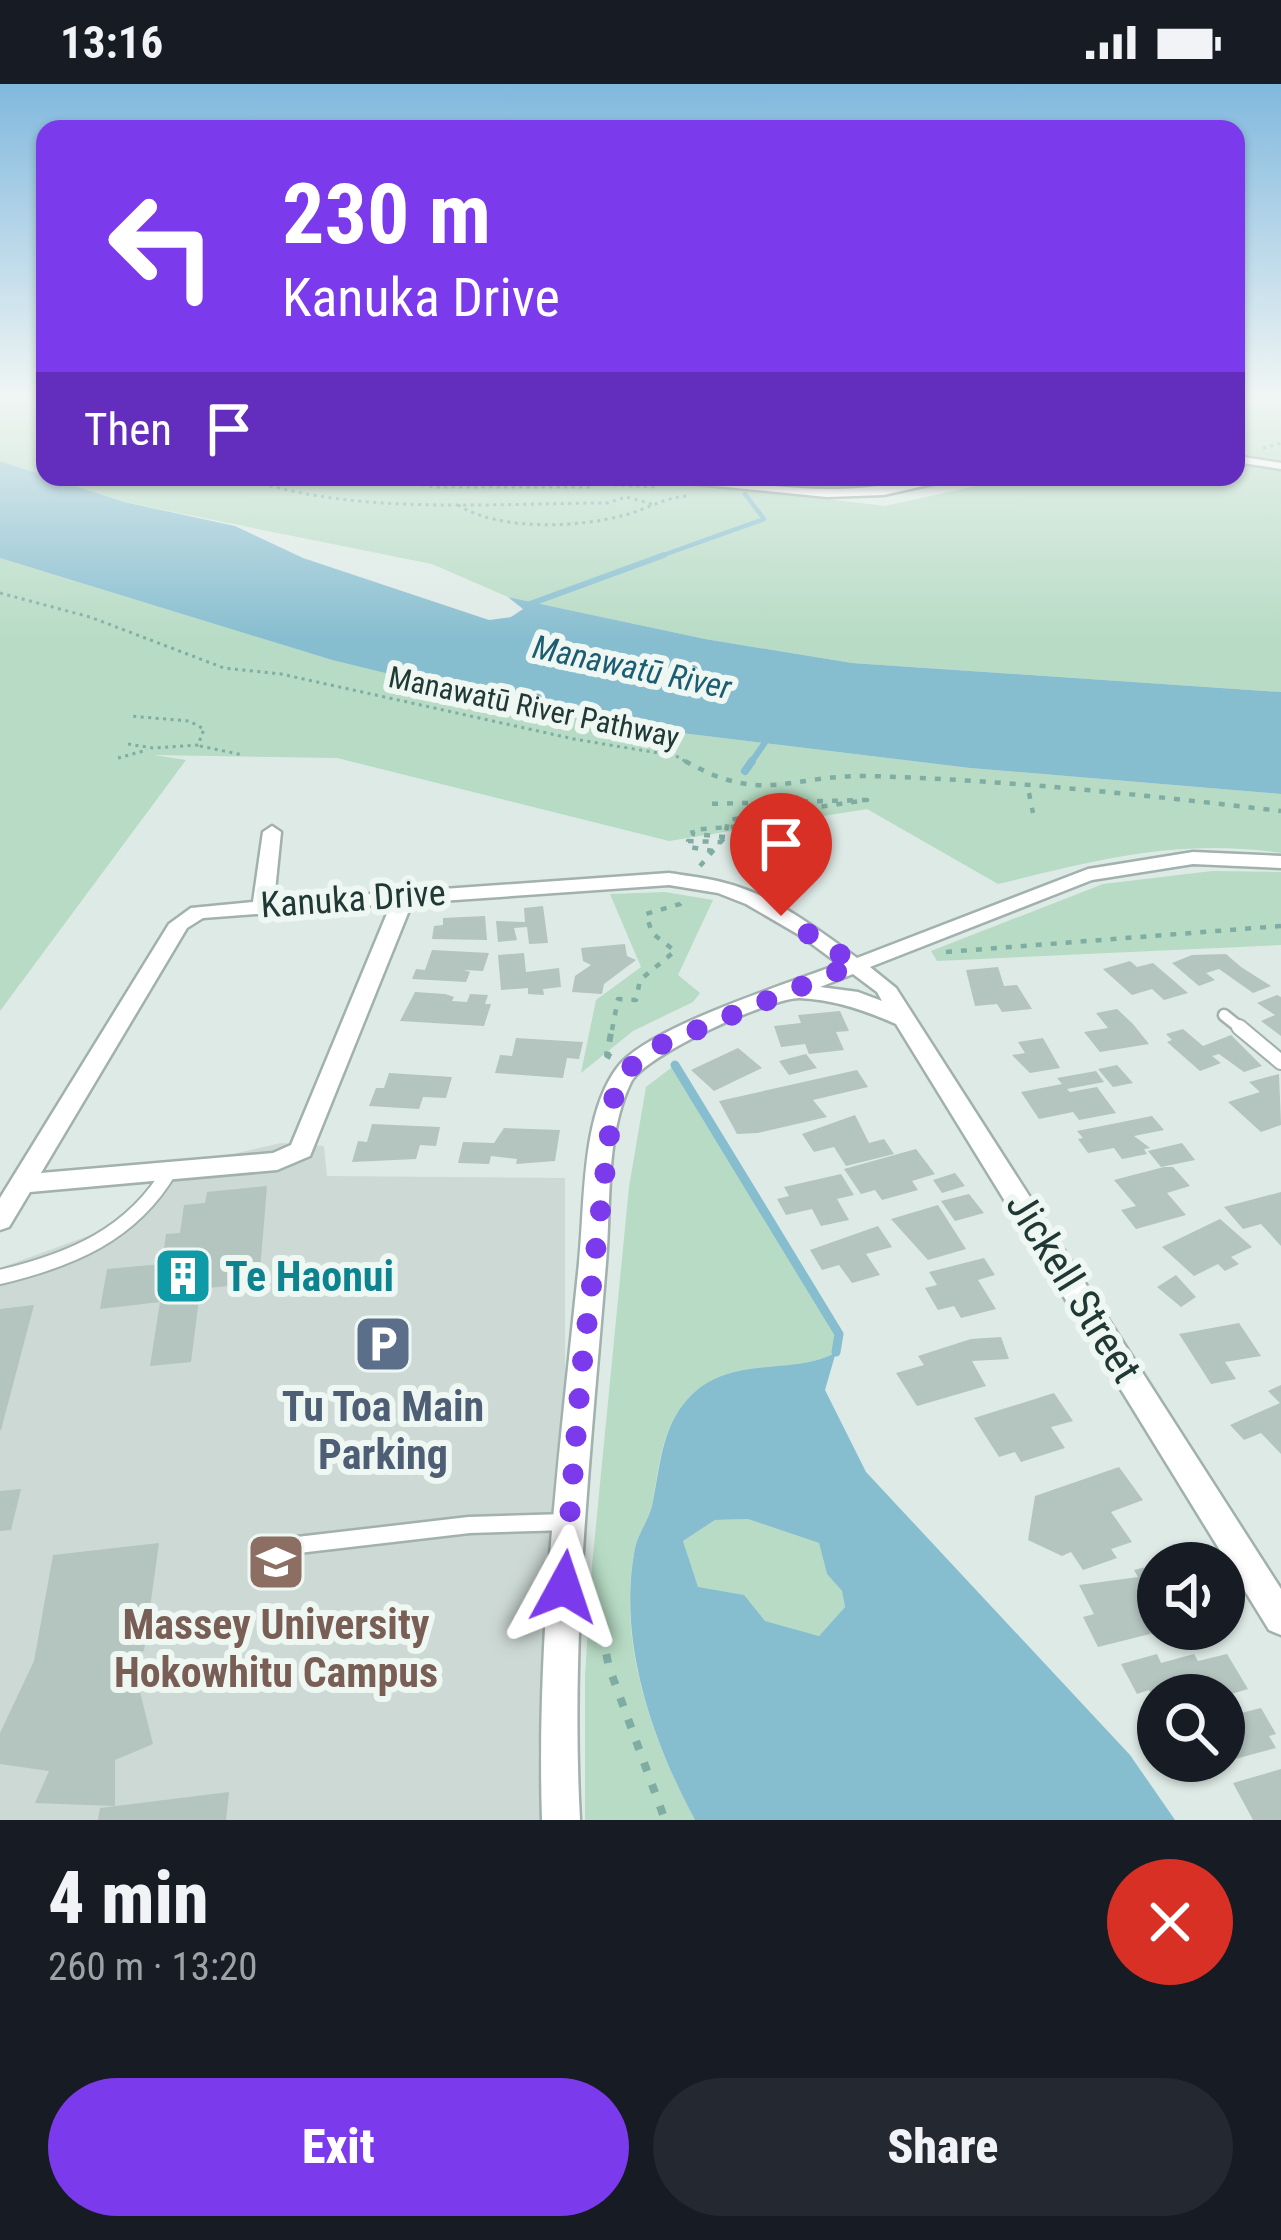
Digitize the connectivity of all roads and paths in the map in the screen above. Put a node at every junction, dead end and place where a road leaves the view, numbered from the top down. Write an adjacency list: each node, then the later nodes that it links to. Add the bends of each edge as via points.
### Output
1 (272, 486): 8 (path)
2 (429, 486): 3 (path)
3 (598, 486)
4 (632, 486): 7 (path)
5 (755, 486): 6 (street, via 826,493)
6 (910, 486)
7 (642, 488)
8 (458, 505): 8 (path, via 626,497 652,504 622,517 568,522 497,518)
9 (0, 593): 18 (path, Manawatū River Pathway, via 224,668 676,756 747,788 866,776)
10 (130, 716): 12 (path, via 200,724)
11 (128, 744): 13 (path)
12 (198, 745): 13 (path); 14 (path)
13 (153, 748): 15 (path)
14 (243, 755)
15 (118, 758)
16 (1029, 793): 19 (path)
17 (705, 804): 20 (path, via 868,800)
18 (1281, 811)
19 (1033, 813)
20 (729, 827): 22 (path); 22 (path, via 692,830)
21 (272, 832): 27 (street)
22 (723, 839): 23 (path); 23 (path, via 688,841)
23 (713, 851): 25 (path)
24 (1281, 862): 30 (street, via 1192,858 1088,874)
25 (693, 879): 26 (street, Kanuka Drive); 30 (street, Kanuka Drive, via 753,900); 35 (path, via 680,904 646,914 652,933 675,951 640,980 636,1000 618,999 607,1055)
26 (405, 895): 27 (street, Kanuka Drive); 36 (street, via 301,1150 277,1161)
27 (263, 906): 37 (street, Kanuka Drive, via 198,912 179,924)
28 (1281, 926): 29 (path)
29 (941, 952)
30 (855, 964): 31 (street); 33 (street, Jickell Street)
31 (790, 990): 33 (street, via 858,999); 35 (street, via 664,1042)
32 (1224, 1016): 34 (lane)
33 (907, 1020): 43 (street, Jickell Street)
34 (1281, 1062)
35 (630, 1067): 40 (street, via 614,1097 603,1167)
36 (170, 1170): 37 (street); 39 (lane, via 159,1194 110,1235 54,1265)
37 (21, 1184): 38 (street, Kanuka Drive)
38 (0, 1220)
39 (0, 1277)
40 (570, 1522): 41 (lane); 42 (street)
41 (289, 1546)
42 (561, 1619): 44 (street); 45 (path, via 599,1621)
43 (1281, 1619)
44 (561, 1820)
45 (665, 1820)

